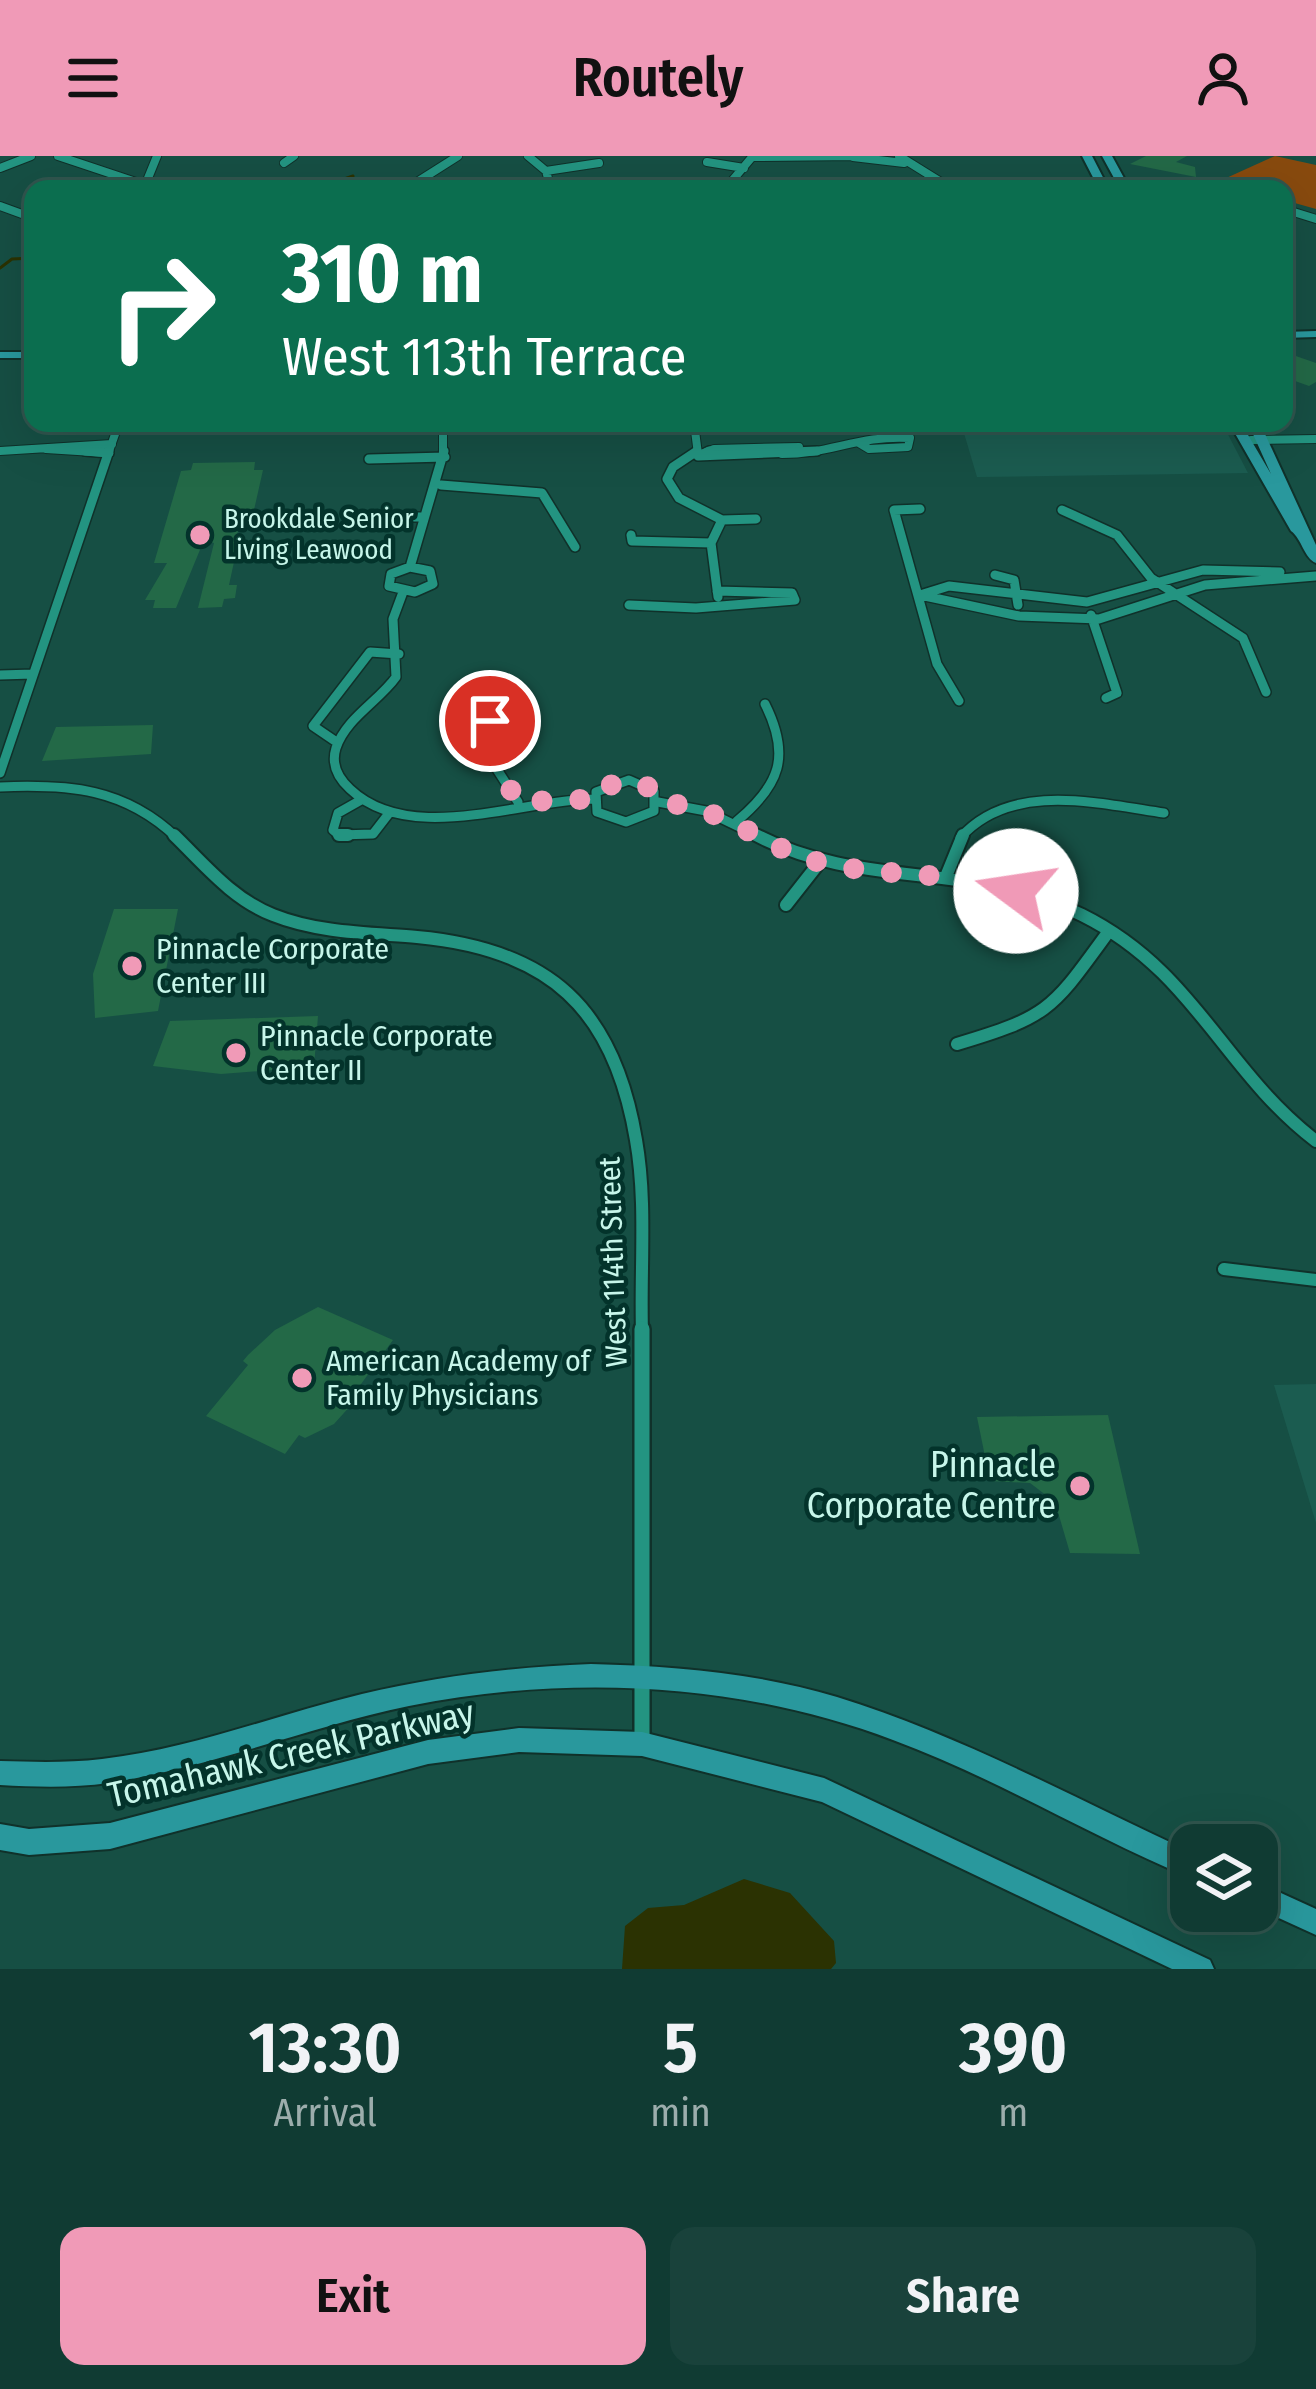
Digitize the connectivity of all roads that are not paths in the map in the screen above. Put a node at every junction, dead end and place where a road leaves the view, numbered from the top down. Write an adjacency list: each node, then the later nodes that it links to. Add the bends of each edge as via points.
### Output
1 (31, 156): 16 (street)
2 (58, 156): 10 (street)
3 (294, 156): 12 (street)
4 (437, 156): 9 (street)
5 (528, 156): 19 (street)
6 (898, 156): 15 (street)
7 (752, 157): 8 (street); 17 (street)
8 (854, 157): 15 (street)
9 (454, 158): 22 (street)
10 (80, 159): 14 (street); 18 (street)
11 (707, 162): 17 (street)
12 (284, 163)
13 (598, 163): 19 (street)
14 (113, 166): 18 (street); 21 (street)
15 (914, 166): 25 (street)
16 (0, 168)
17 (744, 168): 24 (street)
18 (102, 171): 20 (street)
19 (546, 171): 23 (street)
20 (132, 180)
21 (139, 180)
22 (420, 180)
23 (548, 180)
24 (733, 180)
25 (937, 180)
26 (115, 432): 36 (street)
27 (443, 432): 40 (street)
28 (695, 432): 39 (street)
29 (768, 432): 38 (street)
30 (1240, 432): 33 (main road)
31 (1259, 432): 34 (main road)
32 (1316, 439): 34 (street)
33 (1245, 440): 34 (street); 51 (main road)
34 (1264, 440): 51 (main road)
35 (859, 443): 35 (street, via 869,448 912,444 885,435); 38 (street)
36 (110, 448): 37 (street); 69 (street)
37 (0, 451)
38 (771, 452): 39 (street)
39 (698, 456): 48 (street, via 673,467 668,487)
40 (445, 457): 41 (street); 42 (street)
41 (369, 459)
42 (441, 485): 46 (street); 52 (street, via 542,493)
43 (920, 509): 61 (street, via 895,510)
44 (1062, 511): 57 (street, via 1117,535)
45 (356, 517): 46 (street)
46 (423, 518): 54 (street)
47 (756, 519): 48 (street)
48 (722, 520): 50 (street)
49 (631, 536): 50 (street)
50 (711, 543): 58 (street)
51 (1309, 544): 53 (main road)
52 (575, 547)
53 (1316, 559)
54 (410, 567): 59 (street, via 388,578); 59 (street, via 434,579)
55 (995, 575): 62 (street, via 1014,580)
56 (1311, 576): 57 (street, via 1223,567); 60 (street)
57 (1156, 581): 60 (street); 63 (street)
58 (717, 591): 64 (street); 64 (street, via 795,596 784,605)
59 (403, 592): 68 (street, via 393,619)
60 (1173, 592): 67 (street, via 1123,616); 71 (street, via 1243,638)
61 (920, 595): 62 (street, via 949,586); 66 (street); 74 (street, via 937,664)
62 (1020, 598): 63 (street); 66 (street)
63 (1087, 602): 67 (street)
64 (718, 604): 65 (street)
65 (629, 605)
66 (1017, 612): 67 (street)
67 (1092, 618): 72 (street, via 1117,693)
68 (399, 654): 76 (street, via 392,684); 76 (street, via 370,652 332,695 313,727)
69 (33, 674): 70 (street); 77 (street)
70 (0, 675)
71 (1266, 692)
72 (1106, 698)
73 (506, 700): 81 (street, via 485,736)
74 (959, 700)
75 (765, 704): 85 (street, via 782,741 782,767 765,797)
76 (338, 743): 80 (street, via 337,770)
77 (0, 773)
78 (0, 787): 94 (street, West 114th Street, via 88,788 139,806 236,898 266,912 341,932 506,950 578,998 615,1073 637,1147)
79 (593, 799): 81 (street); 82 (street, via 602,787 629,781 647,786); 82 (street, via 597,812 626,822 646,817)
80 (361, 800): 83 (street); 83 (street, via 338,813 339,835 373,834)
81 (518, 802): 83 (street, via 442,817)
82 (658, 802): 85 (street)
83 (390, 812)
84 (1164, 813): 87 (street, via 1046,801 997,808 958,837)
85 (737, 821): 86 (street)
86 (819, 863): 87 (street); 88 (street)
87 (947, 874): 89 (street, via 1037,896)
88 (786, 905)
89 (1109, 931): 90 (street, via 1057,1002 1024,1024); 91 (street, via 1172,977 1249,1083)
90 (957, 1044)
91 (1316, 1141)
92 (1225, 1269): 93 (street)
93 (1316, 1280)
94 (642, 1677): 95 (street, West 114th Street); 96 (main road, Tomahawk Creek Parkway, via 503,1678 404,1696 124,1772 62,1779); 98 (main road, Tomahawk Creek Parkway, via 738,1688 891,1728)
95 (642, 1744): 97 (main road, Tomahawk Creek Parkway, via 519,1739 428,1752 110,1836); 101 (main road, Tomahawk Creek Parkway, via 824,1790)
96 (0, 1773)
97 (0, 1837)
98 (1170, 1855)
99 (1278, 1905): 100 (main road)
100 (1316, 1922)
101 (1201, 1969)

